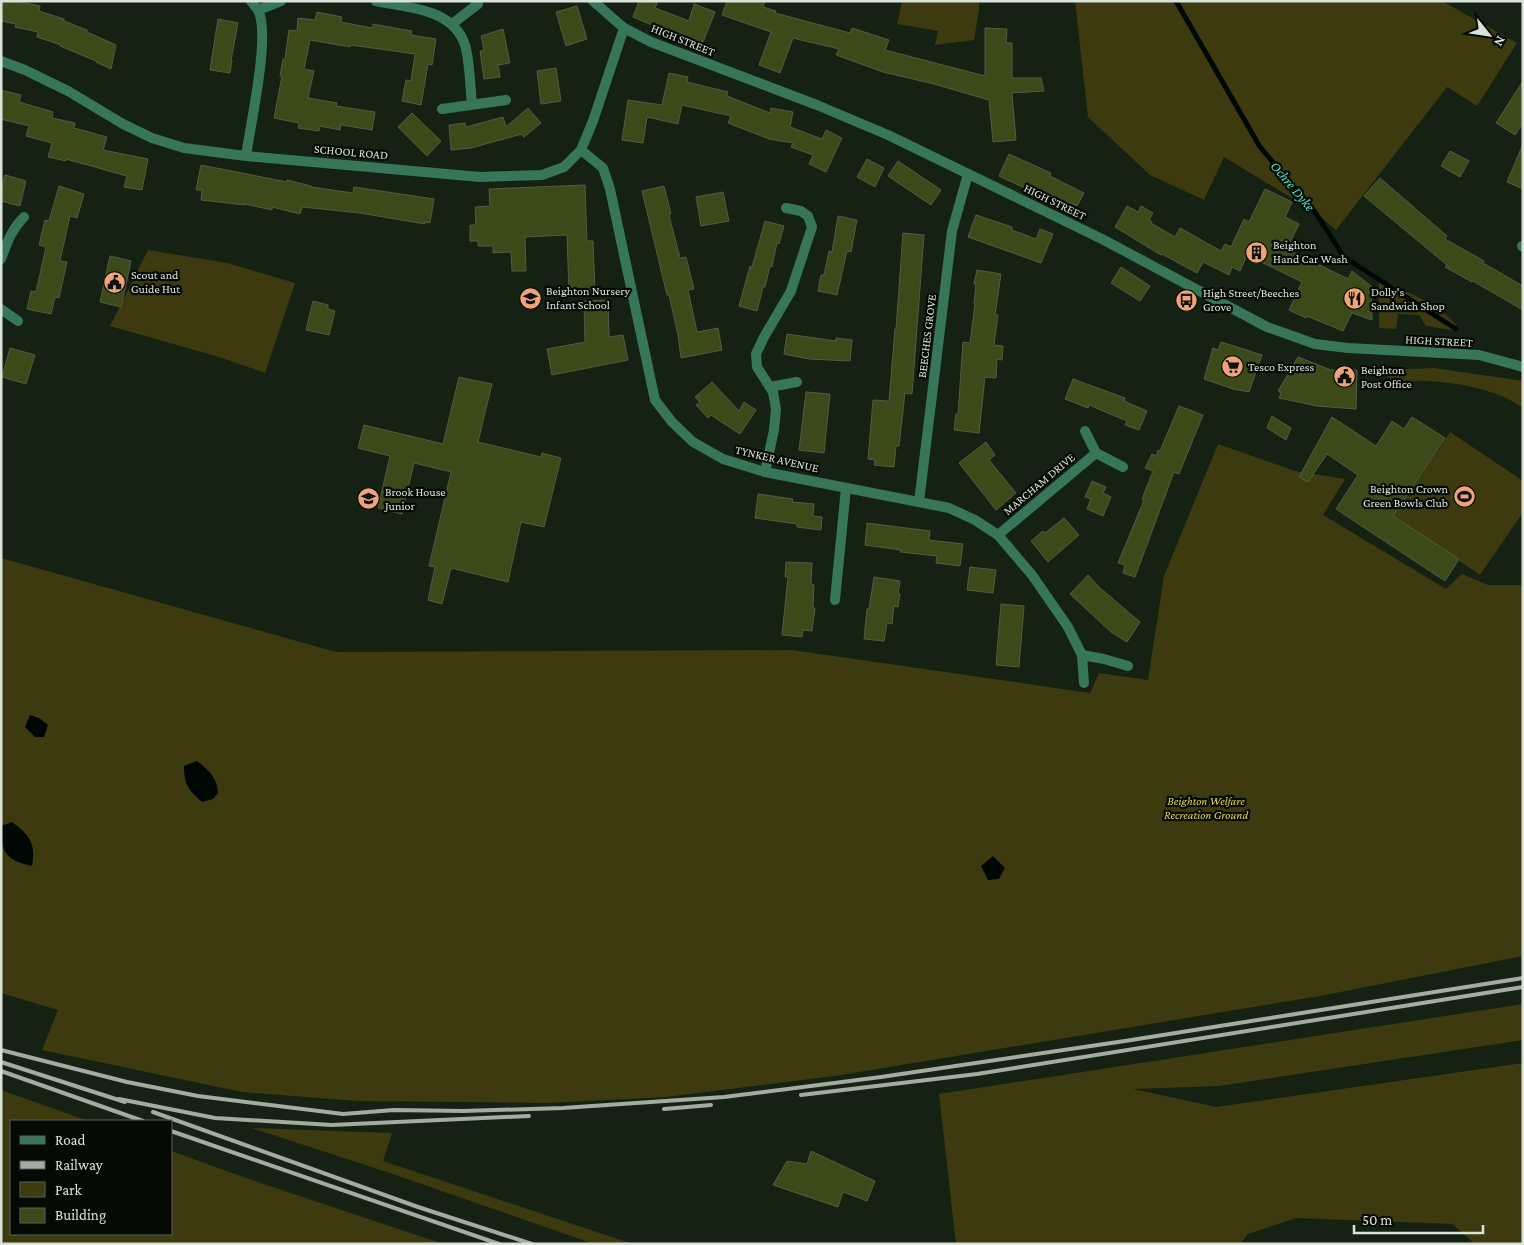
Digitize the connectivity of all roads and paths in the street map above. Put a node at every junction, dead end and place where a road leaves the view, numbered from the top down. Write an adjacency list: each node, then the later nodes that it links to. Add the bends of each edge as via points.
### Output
1 (250, 1): 6 (street)
2 (281, 1): 6 (street)
3 (376, 1): 7 (street, via 442,16)
4 (592, 1): 8 (street, HIGH STREET)
5 (478, 4): 7 (street)
6 (258, 10): 14 (street, via 262,26 262,56)
7 (452, 24): 11 (street, via 465,47)
8 (624, 28): 13 (street, SCHOOL ROAD); 15 (street, HIGH STREET, via 651,42 888,135)
9 (1, 61): 14 (street, SCHOOL ROAD, via 68,91 152,138 184,148)
10 (506, 100): 11 (street)
11 (472, 104): 12 (street)
12 (442, 109)
13 (581, 150): 14 (street, SCHOOL ROAD, via 564,167 542,175 480,177); 28 (street, TYNKER AVENUE, via 602,168 610,189 655,400 672,422 694,442 723,459)
14 (246, 156)
15 (968, 174): 22 (street, HIGH STREET, via 1102,239 1267,327 1315,344 1479,355); 30 (street, BEECHES GROVE, via 952,231)
16 (786, 208): 24 (street, via 802,211 812,227 792,291 756,354 757,367)
17 (24, 217): 18 (street)
18 (5, 233): 19 (street)
19 (1, 259)
20 (1, 309): 21 (street)
21 (18, 321)
22 (1523, 367)
23 (797, 382): 24 (street)
24 (770, 387): 28 (street, via 776,409)
25 (1085, 431): 26 (street)
26 (1096, 453): 27 (street); 31 (street, MARCHAM DRIVE)
27 (1123, 467)
28 (765, 472): 29 (street, TYNKER AVENUE)
29 (846, 488): 30 (street, TYNKER AVENUE); 32 (street)
30 (920, 502): 31 (street, TYNKER AVENUE, via 949,508 976,520)
31 (998, 535): 33 (street, TYNKER AVENUE, via 1032,575 1068,627)
32 (836, 600)
33 (1082, 656): 34 (street); 35 (street, TYNKER AVENUE)
34 (1128, 666)
35 (1084, 683)

